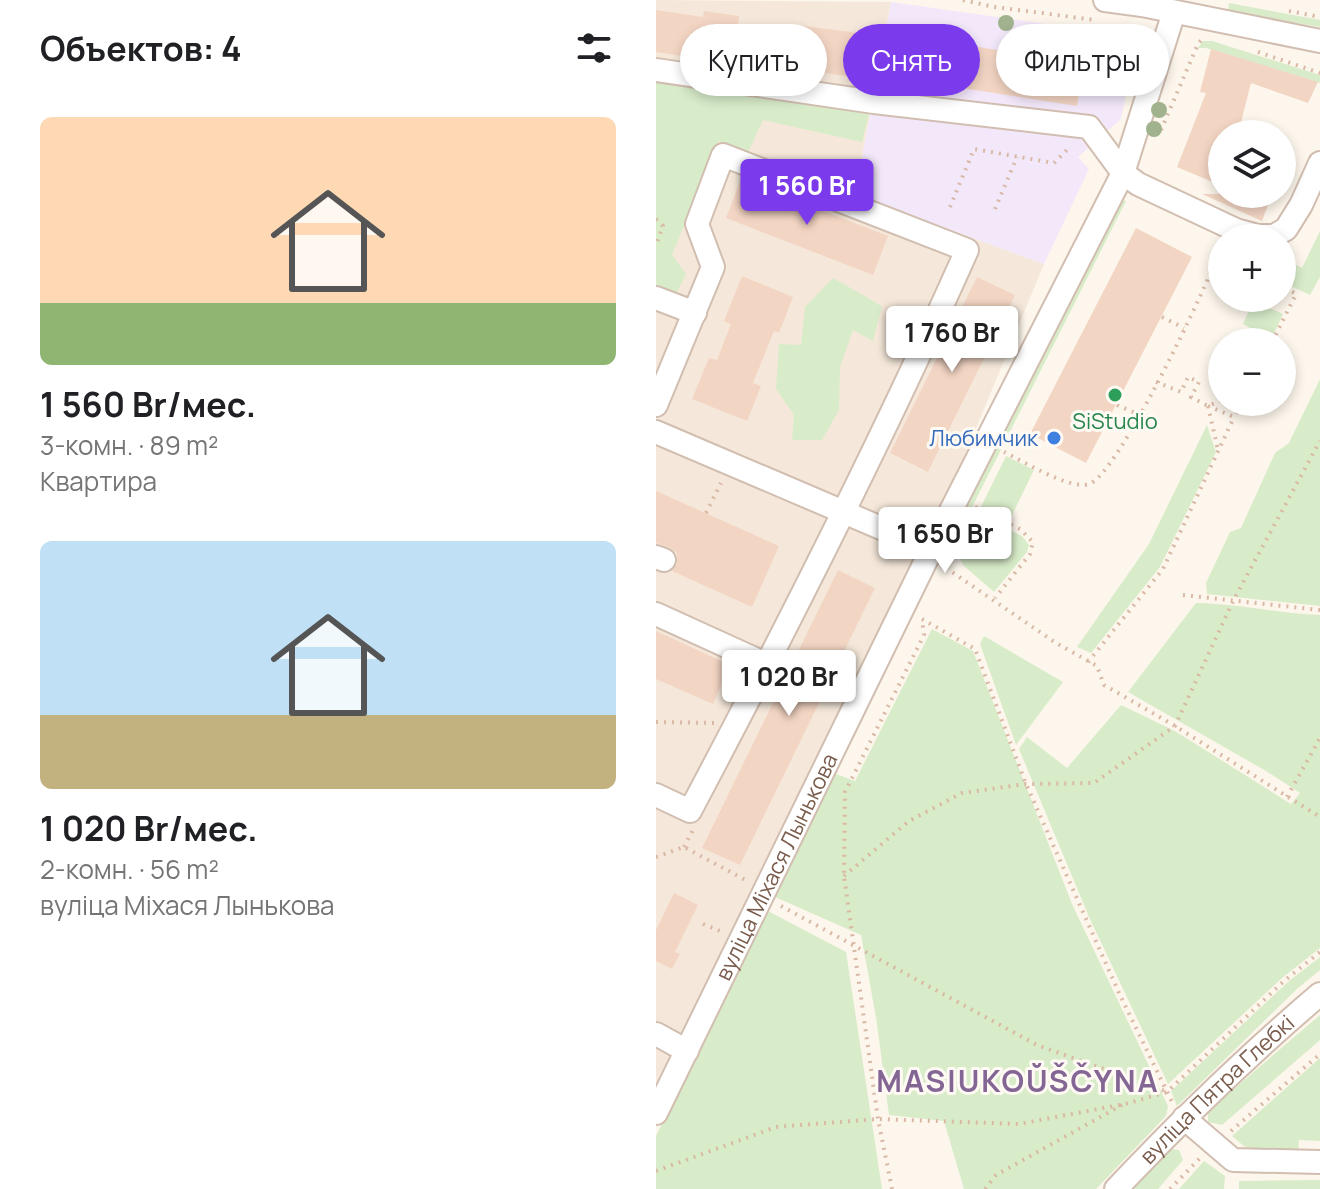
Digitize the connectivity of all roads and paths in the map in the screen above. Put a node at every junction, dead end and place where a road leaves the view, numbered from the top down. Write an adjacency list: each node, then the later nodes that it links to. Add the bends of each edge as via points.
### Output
1 (963, 0): 3 (path)
2 (995, 0): 3 (path)
3 (994, 7): 4 (path)
4 (1106, 11): 5 (street)
5 (1174, 12): 6 (street); 13 (street, вуліца Міхася Лынькова)
6 (1320, 41)
7 (1249, 49): 9 (path)
8 (656, 70): 10 (street)
9 (1320, 73)
10 (1089, 127): 11 (path, via 1054,163); 13 (street)
11 (1017, 157): 14 (path, via 974,149); 15 (path)
12 (1320, 163): 13 (street, via 1286,229 1274,236 1236,230)
13 (1123, 173): 59 (street, вуліца Міхася Лынькова)
14 (950, 207)
15 (995, 209)
16 (656, 219): 17 (path, via 663,226)
17 (656, 245)
18 (1208, 282): 22 (path)
19 (656, 298): 20 (street)
20 (695, 313): 24 (street); 36 (street, via 713,267 697,224 723,155 967,250)
21 (1162, 317): 22 (path)
22 (1184, 328): 23 (path)
23 (1156, 382): 26 (path, via 1181,392 1188,377 1199,382 1191,397); 27 (path)
24 (656, 405)
25 (1117, 405): 27 (path)
26 (1208, 406)
27 (1140, 415): 32 (path, via 1115,457 1085,485 1066,482)
28 (1210, 416): 33 (path)
29 (1234, 417): 33 (path)
30 (656, 432): 36 (street)
31 (1320, 441): 42 (path)
32 (1002, 451)
33 (1218, 451): 46 (path, via 1163,569)
34 (723, 480): 37 (path)
35 (975, 507): 41 (path, via 1020,529 1033,542 1030,554)
36 (845, 510): 38 (street); 47 (street)
37 (706, 513)
38 (895, 534)
39 (945, 568): 41 (path)
40 (1183, 595): 42 (path)
41 (994, 599): 46 (path)
42 (1234, 599): 43 (path); 50 (path)
43 (1320, 610)
44 (656, 614): 47 (street)
45 (922, 619): 52 (path, via 975,649)
46 (1088, 662): 50 (path, via 1097,666 1104,685)
47 (768, 665): 49 (street)
48 (656, 722): 49 (path)
49 (737, 723): 54 (street, via 690,811)
50 (1175, 726): 52 (path, via 1094,783); 55 (path)
51 (1320, 738): 55 (path)
52 (1026, 784): 58 (path, via 962,793 909,821); 68 (path)
53 (845, 792): 58 (path)
54 (656, 795)
55 (1287, 797): 56 (path)
56 (1320, 817)
57 (656, 857): 59 (path, via 684,847 753,884)
58 (844, 876): 62 (path)
59 (762, 896): 62 (path); 66 (street, вуліца Міхася Лынькова)
60 (703, 924): 61 (path)
61 (728, 935)
62 (852, 944): 68 (path, via 1037,1045); 72 (path)
63 (1320, 952): 68 (path)
64 (1320, 994): 71 (street, вуліца Пятра Глебкі)
65 (656, 1034): 66 (street)
66 (687, 1051): 70 (street, вуліца Міхася Лынькова)
67 (1320, 1054): 73 (path)
68 (1167, 1092): 69 (path); 71 (path)
69 (1125, 1104): 72 (path, via 1019,1124); 77 (path, via 996,1175)
70 (657, 1110)
71 (1184, 1118): 73 (street); 78 (street, вуліца Пятра Глебкі)
72 (878, 1119): 75 (path, via 776,1127); 76 (path)
73 (1215, 1145): 74 (street, via 1233,1160); 79 (path)
74 (1320, 1162)
75 (656, 1171)
76 (892, 1189)
77 (985, 1189)
78 (1116, 1189)
79 (1170, 1189)

